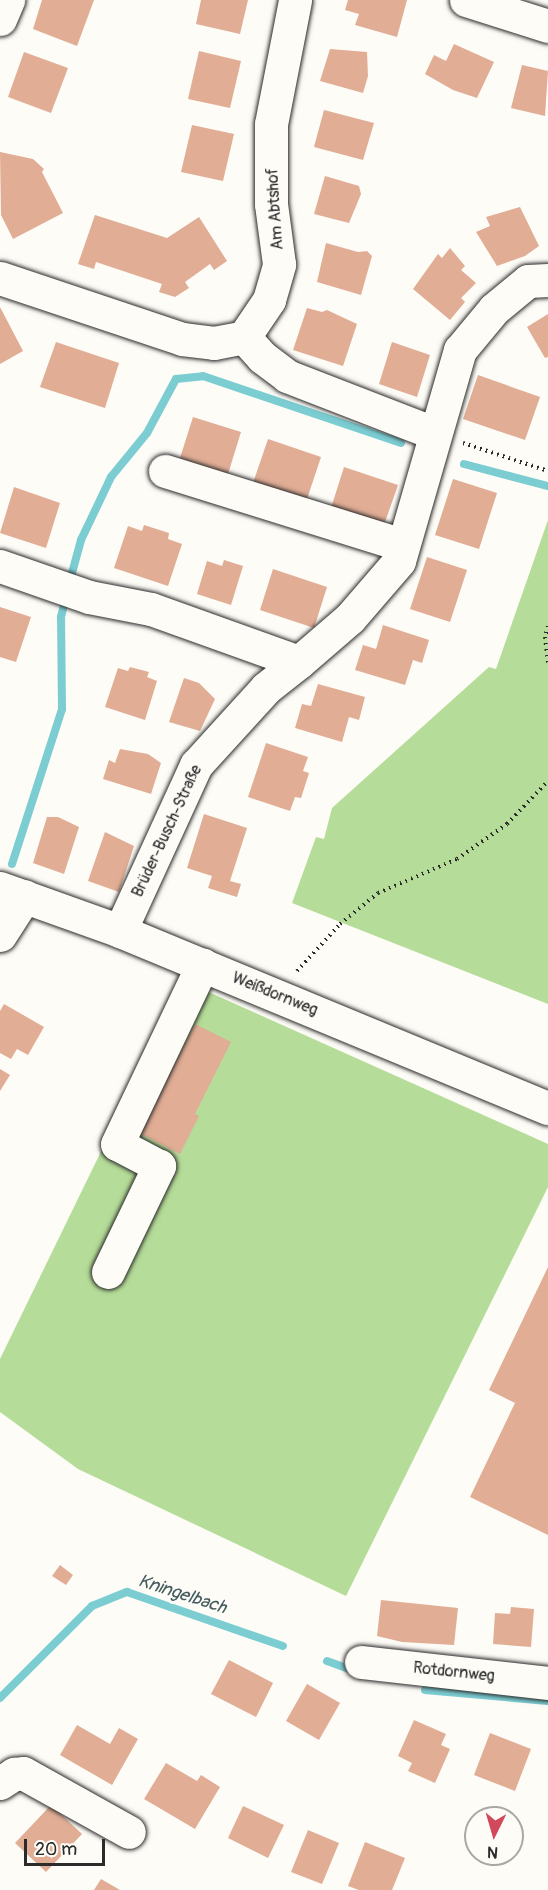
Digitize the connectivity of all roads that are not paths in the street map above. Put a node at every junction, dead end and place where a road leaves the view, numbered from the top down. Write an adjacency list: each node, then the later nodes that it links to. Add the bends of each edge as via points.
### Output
1 (8, 0): 4 (street)
2 (295, 0): 8 (street, Am Abtshof, via 271,124 271,204 279,264 269,300)
3 (466, 0): 5 (street)
4 (0, 19)
5 (548, 26)
6 (0, 278): 8 (street, via 182,339 214,343)
7 (548, 280): 9 (street, Brüder-Busch-Straße, via 528,281 494,309 460,350)
8 (244, 337): 9 (street, via 287,376)
9 (434, 433): 11 (street, Brüder-Busch-Straße)
10 (165, 471): 11 (street)
11 (403, 545): 13 (street, Brüder-Busch-Straße, via 399,561 350,618)
12 (0, 566): 13 (street, via 89,597 152,609)
13 (300, 662): 15 (street, Brüder-Busch-Straße, via 266,688 196,765)
14 (12, 892): 15 (street, Weißdornweg); 16 (street)
15 (120, 931): 17 (street, Weißdornweg)
16 (0, 935)
17 (203, 964): 18 (street, Weißdornweg); 19 (street, via 117,1144 159,1166)
18 (548, 1108)
19 (108, 1272)
20 (361, 1662): 21 (street, Rotdornweg)
21 (548, 1683)
22 (0, 1784): 23 (street, via 23,1773)
23 (129, 1832)

